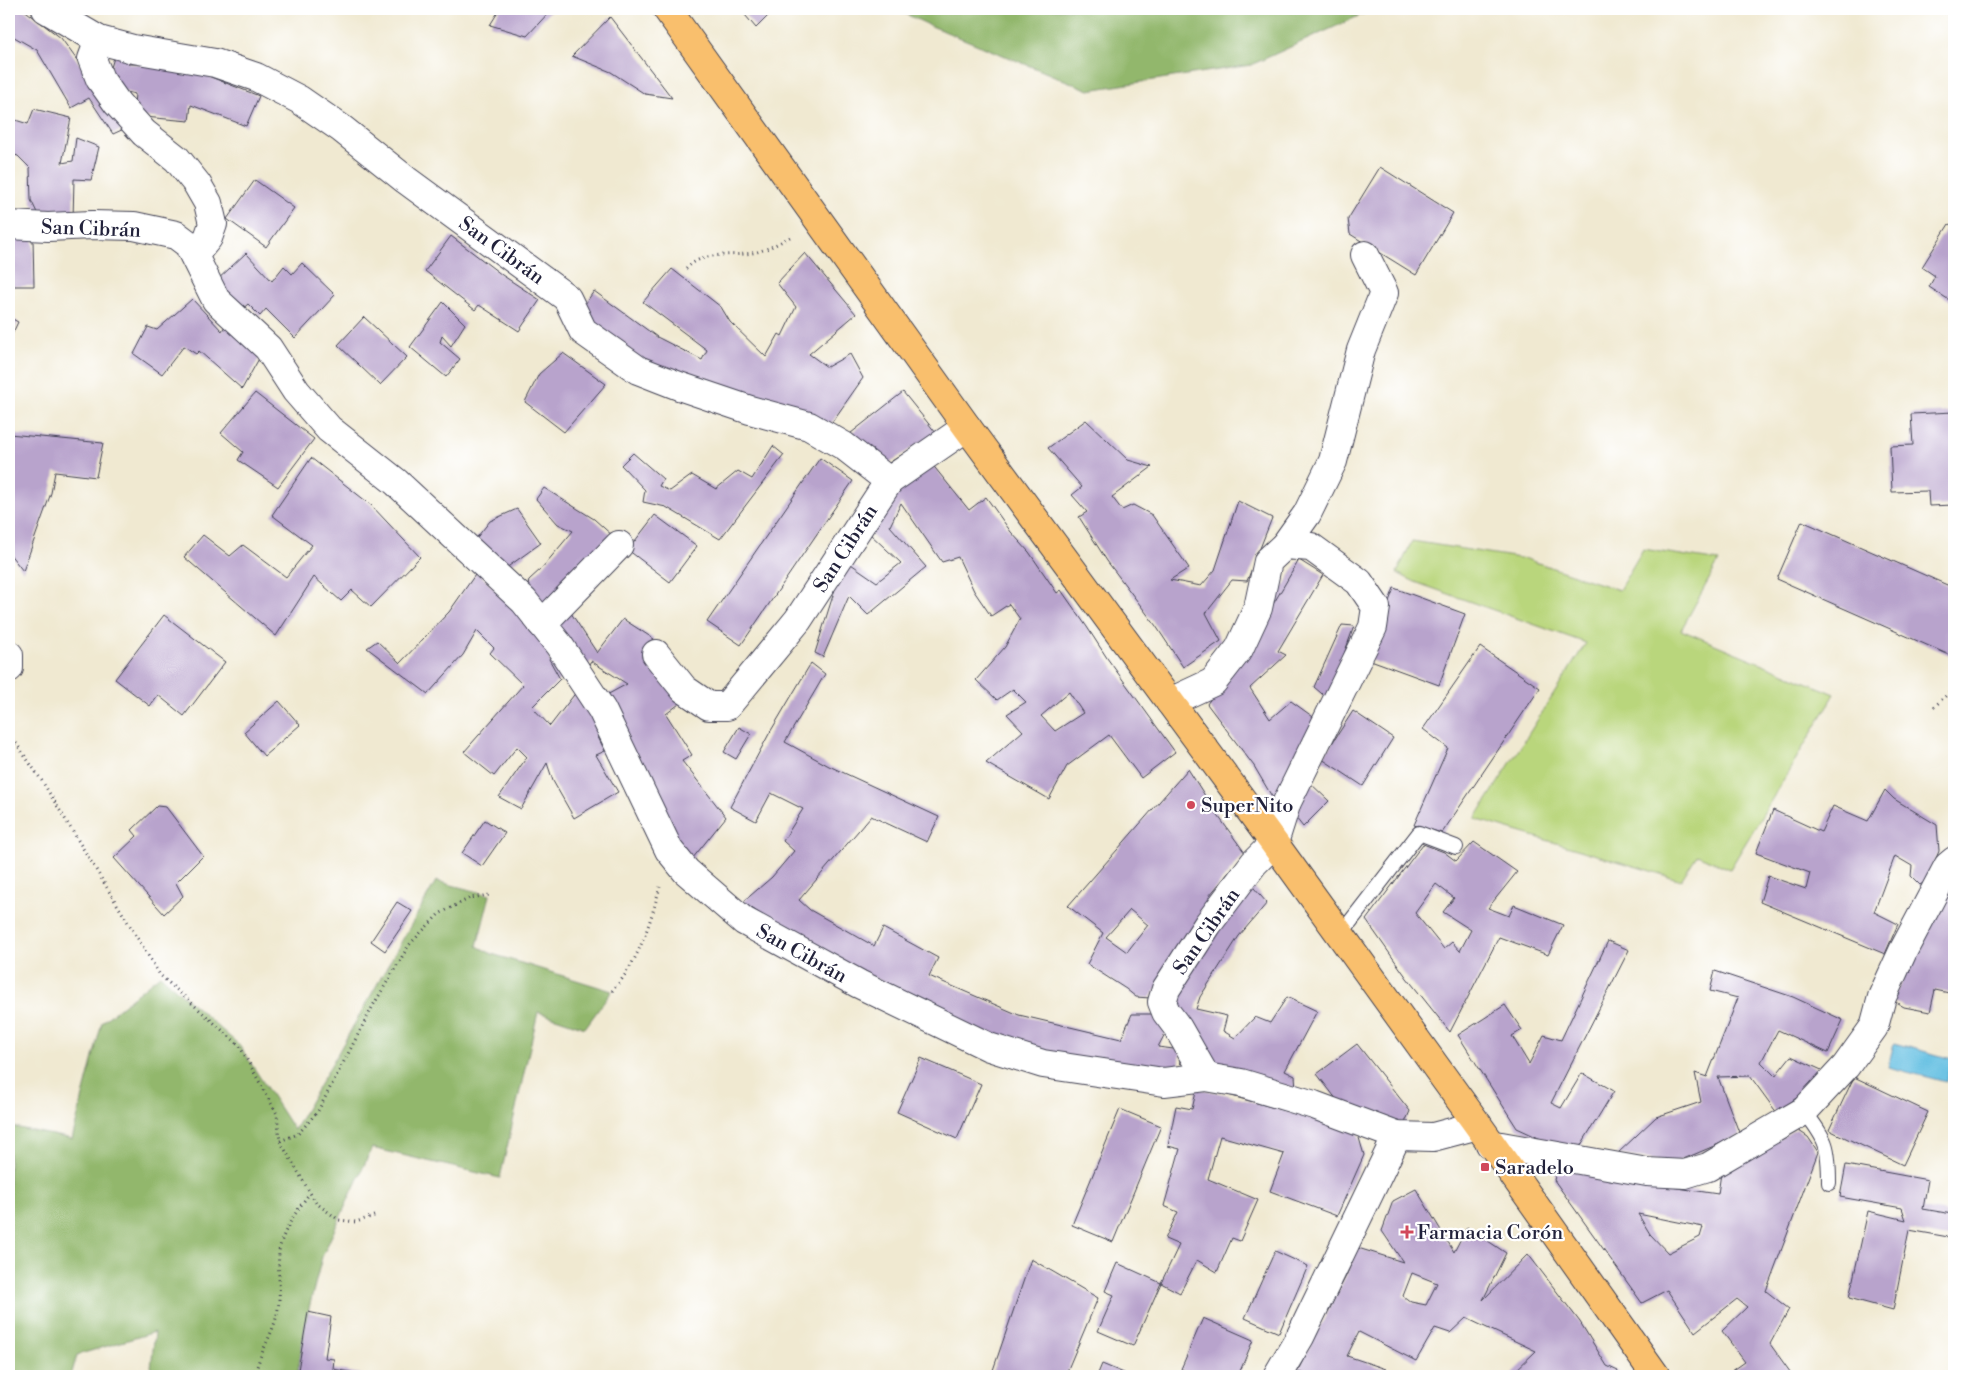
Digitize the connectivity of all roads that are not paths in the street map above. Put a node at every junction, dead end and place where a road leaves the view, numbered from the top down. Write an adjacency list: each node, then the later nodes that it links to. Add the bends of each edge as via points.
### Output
1 (46, 9): 3 (street, San Cibrán)
2 (666, 9): 7 (main road)
3 (99, 40): 5 (street, via 92,59 100,79 116,103 144,133 177,159 198,184 208,203 213,224 208,238); 8 (street, San Cibrán, via 214,63 256,77 300,100 567,298 583,331 638,370 741,407 809,426 844,446)
4 (9, 224): 5 (street, San Cibrán, via 134,226 176,235 188,244)
5 (194, 256): 11 (street, San Cibrán, via 216,300 268,348 296,390 329,429 396,482 524,602)
6 (1365, 256): 10 (street, via 1384,293 1360,350 1333,461 1307,514)
7 (967, 427): 8 (street, San Cibrán); 16 (main road)
8 (890, 481): 12 (street, San Cibrán, via 798,620 727,706 709,706 684,689)
9 (619, 545): 11 (street)
10 (1285, 545): 16 (street, via 1268,561 1258,608 1239,649 1213,682); 17 (street, via 1311,547 1359,582 1376,607 1373,627 1287,802)
11 (542, 624): 21 (street, San Cibrán, via 602,710 669,850 686,870 744,921 859,984 989,1047 1043,1064 1164,1082)
12 (656, 654)
13 (9, 655): 14 (street)
14 (9, 662): 15 (street)
15 (9, 668)
16 (1170, 702): 17 (main road)
17 (1274, 843): 20 (main road); 21 (street, San Cibrán, via 1254,863 1208,924 1166,989 1162,1002)
18 (1456, 847): 20 (lane, via 1418,833)
19 (1954, 861): 22 (street, via 1948,866 1902,951 1882,997 1874,1027 1846,1066)
20 (1340, 935): 23 (main road)
21 (1206, 1077): 24 (street, San Cibrán, via 1241,1083 1314,1105)
22 (1804, 1111): 23 (street, via 1708,1168 1685,1174 1647,1172); 25 (lane, via 1822,1134 1829,1155)
23 (1484, 1135): 24 (street, San Cibrán); 27 (main road)
24 (1397, 1136): 26 (street, via 1300,1336)
25 (1829, 1183)
26 (1277, 1376)
27 (1656, 1376)

